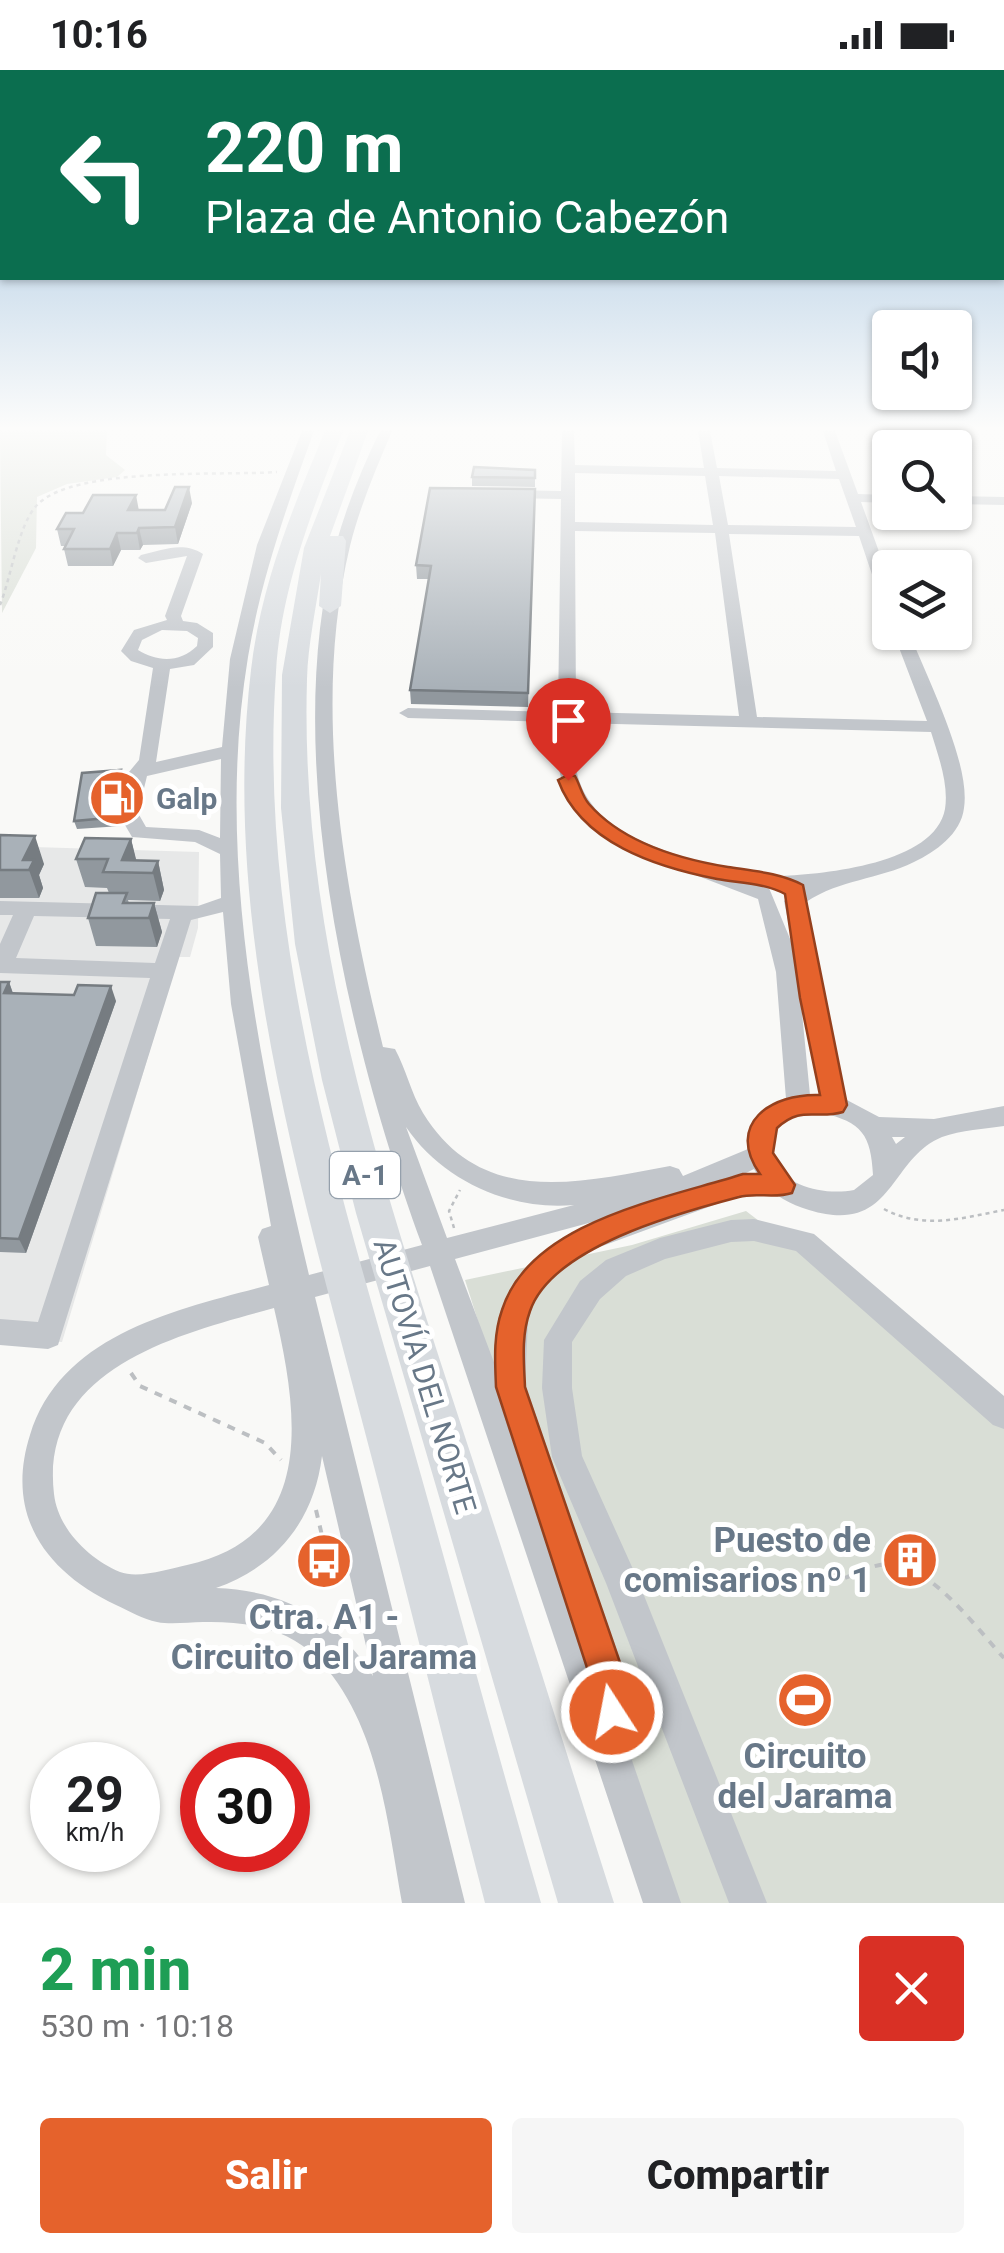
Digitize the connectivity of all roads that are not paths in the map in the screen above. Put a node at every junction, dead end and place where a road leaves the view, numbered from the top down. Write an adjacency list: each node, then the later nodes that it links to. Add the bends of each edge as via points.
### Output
1 (273, 517): 19 (street)
2 (298, 517): 54 (highway, AUTOVÍA DEL NORTE / A-1, via 270,624 260,737 280,1005 318,1182)
3 (325, 517): 55 (highway, AUTOVÍA DEL NORTE / A-1, via 304,597 294,674 305,902 352,1131)
4 (340, 517): 14 (highway)
5 (354, 517): 14 (street)
6 (568, 517): 9 (street)
7 (719, 517): 10 (street)
8 (858, 517): 11 (street)
9 (568, 526): 10 (street); 22 (street)
10 (722, 530): 11 (street); 23 (street)
11 (863, 532): 12 (street)
12 (872, 556)
13 (146, 558): 15 (street, via 182,550 195,554 174,616)
14 (330, 606): 35 (street, via 327,788)
15 (183, 625): 16 (street); 18 (street, via 208,636 203,652); 20 (street, via 147,630 130,644 136,658)
16 (218, 625)
17 (908, 650): 24 (street)
18 (192, 658): 19 (street); 20 (street)
19 (237, 663): 25 (street)
20 (162, 665): 26 (street, via 148,761)
21 (408, 713): 22 (street)
22 (567, 717): 23 (street); 29 (street, via 568,780 576,802 597,824 660,857)
23 (749, 724): 24 (street)
24 (936, 727): 28 (street, via 957,793 946,830 919,852 869,873)
25 (230, 751): 26 (street); 27 (street)
26 (138, 772): 27 (street, via 128,813 139,833 199,836)
27 (229, 850): 31 (street)
28 (835, 877): 29 (street); 30 (street)
29 (769, 892): 30 (street, via 781,906); 38 (street)
30 (796, 899): 39 (street)
31 (231, 902): 34 (street); 41 (street)
32 (0, 908): 33 (street)
33 (26, 909): 34 (street); 36 (street)
34 (183, 912): 37 (street)
35 (350, 938): 45 (street, via 415,1122 472,1172 526,1192 560,1196); 51 (street, via 390,1117)
36 (1, 965): 37 (street)
37 (163, 971): 48 (street, via 48,1336)
38 (798, 1104): 39 (street); 44 (street, via 766,1122)
39 (834, 1105): 42 (street)
40 (1004, 1116): 43 (street)
41 (260, 1121): 50 (street, via 258,1174 308,1424 302,1483 282,1526 257,1553 175,1588); 53 (street)
42 (873, 1126): 43 (street); 47 (street, via 889,1159)
43 (934, 1129): 47 (street)
44 (761, 1155): 45 (street); 46 (street)
45 (736, 1176): 46 (street); 50 (street, via 469,1239 178,1322 116,1350 56,1408 37,1466 39,1501 62,1554 88,1576); 51 (street, via 568,1247 532,1280 516,1308 509,1342 510,1387 608,1677)
46 (782, 1185): 47 (street, via 836,1204)
47 (878, 1185)
48 (0, 1332)
49 (1004, 1415): 57 (street, via 804,1242 754,1230 660,1249 616,1268 590,1290 558,1340 567,1457)
50 (123, 1591): 52 (street, via 159,1606 237,1604 284,1617 325,1642 356,1675 375,1712)
51 (622, 1782): 56 (street)
52 (421, 1903)
53 (446, 1903)
54 (514, 1903)
55 (586, 1903)
56 (662, 1903)
57 (748, 1903)

